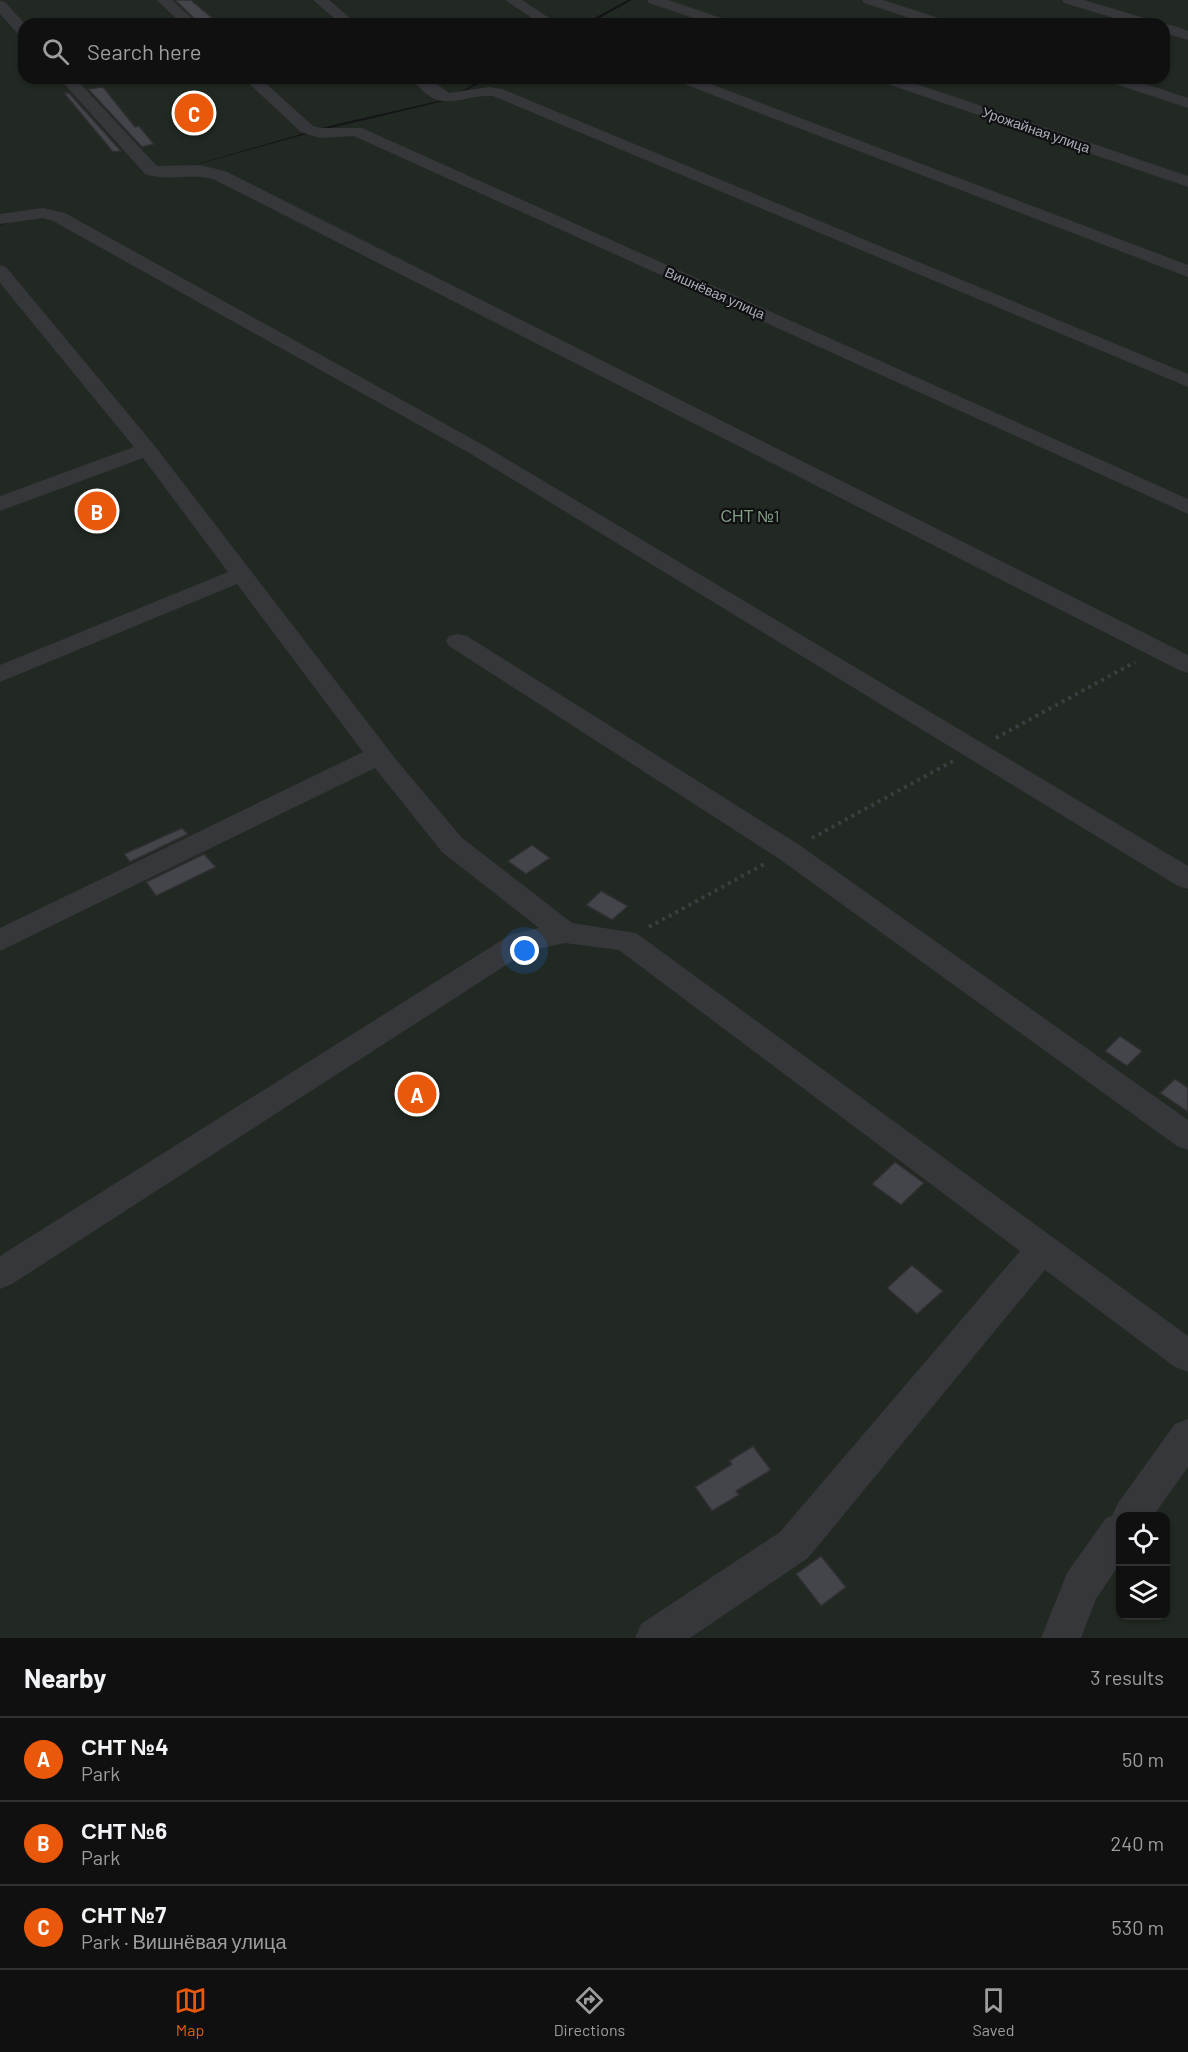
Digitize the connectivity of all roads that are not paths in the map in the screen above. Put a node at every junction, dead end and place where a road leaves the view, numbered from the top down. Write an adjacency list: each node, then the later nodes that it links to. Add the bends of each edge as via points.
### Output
1 (164, 0): 8 (street)
2 (320, 0): 9 (street)
3 (512, 0): 10 (street)
4 (654, 0): 11 (street)
5 (868, 0): 12 (street)
6 (1069, 0): 13 (street)
7 (0, 6): 14 (street)
8 (184, 18)
9 (342, 18)
10 (540, 18)
11 (707, 18)
12 (924, 18)
13 (1129, 18)
14 (18, 26)
15 (1170, 30): 16 (street)
16 (1188, 36)
17 (72, 84): 34 (street, via 151,170 200,170 219,175)
18 (258, 84): 31 (street, Вишнёвая улица, via 307,129 320,133 356,131)
19 (427, 84): 28 (street, via 450,98 496,92)
20 (697, 84): 26 (street)
21 (902, 84): 24 (street, Урожайная улица)
22 (1129, 84): 23 (street)
23 (1188, 103)
24 (1188, 182)
25 (0, 219): 37 (street, via 43,213 58,218 478,450)
26 (1188, 271)
27 (5, 282): 29 (street)
28 (1188, 381)
29 (147, 449): 30 (street); 32 (street)
30 (0, 504)
31 (1188, 507)
32 (242, 574): 35 (street); 36 (street)
33 (458, 640): 40 (street, via 788,851)
34 (1188, 665)
35 (0, 674)
36 (379, 755): 38 (street, via 452,845); 39 (street)
37 (1188, 879)
38 (565, 933): 41 (street, via 626,940); 42 (street, via 520,942)
39 (0, 940)
40 (1188, 1137)
41 (1043, 1248): 43 (street); 47 (street, via 794,1545)
42 (0, 1274)
43 (1188, 1356)
44 (1188, 1436): 45 (street)
45 (1134, 1512)
46 (1116, 1537): 48 (street, via 1081,1587)
47 (656, 1638)
48 (1061, 1638)

